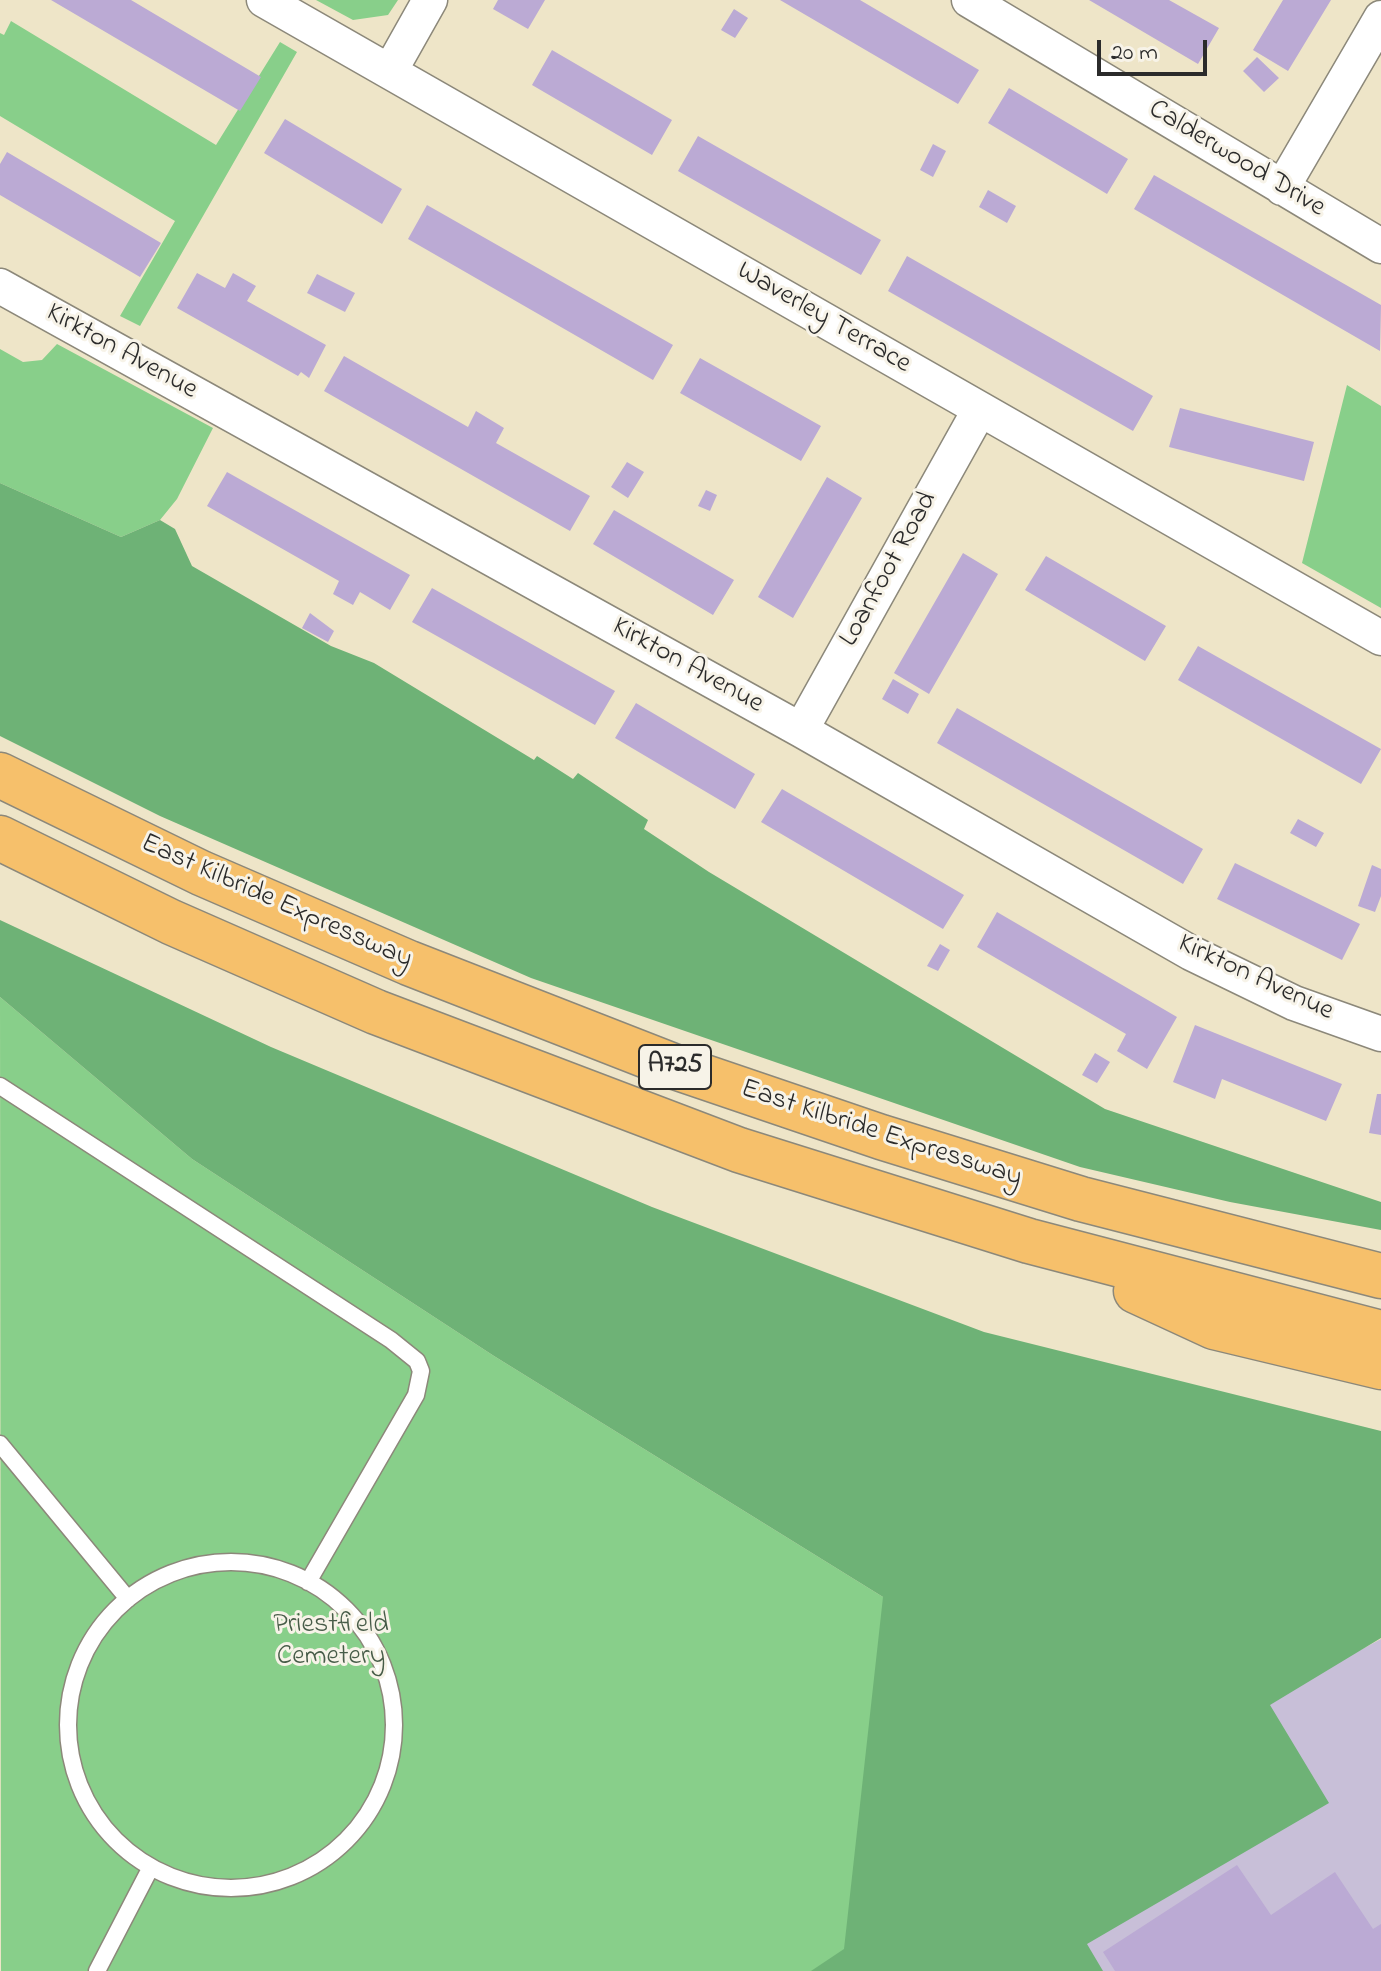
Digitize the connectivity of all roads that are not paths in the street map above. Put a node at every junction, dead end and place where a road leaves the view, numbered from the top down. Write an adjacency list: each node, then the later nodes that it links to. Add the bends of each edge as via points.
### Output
1 (264, 0): 5 (street, Waverley Terrace)
2 (430, 0): 5 (street)
3 (969, 0): 6 (street, Calderwood Drive)
4 (1381, 18): 6 (street)
5 (390, 71): 9 (street, Waverley Terrace)
6 (1282, 188): 7 (street, Calderwood Drive)
7 (1381, 246)
8 (0, 286): 11 (street, Kirkton Avenue)
9 (980, 409): 10 (street, Waverley Terrace); 11 (street, Loanfoot Road)
10 (1381, 638)
11 (801, 730): 14 (street, Kirkton Avenue, via 1191,953 1294,1003)
12 (0, 775): 16 (highway, East Kilbride Expressway / A725, via 201,873 550,1020 881,1137)
13 (0, 838): 17 (highway, East Kilbride Expressway / A725, via 171,922 376,1012 739,1150)
14 (1381, 1034)
15 (0, 1086): 23 (lane, via 417,1361 421,1371 416,1395)
16 (1183, 1226): 18 (highway, A725); 19 (highway, East Kilbride Expressway / A725)
17 (1029, 1241): 20 (highway, East Kilbride Expressway / A725); 21 (highway, A725, via 1214,1327)
18 (1381, 1254)
19 (1381, 1276)
20 (1381, 1333)
21 (1381, 1367)
22 (0, 1444): 24 (lane)
23 (308, 1582): 24 (lane, via 263,1566 215,1563 178,1571); 25 (lane, via 356,1622 379,1657 389,1686 392,1748 372,1807 326,1858 276,1882 221,1888)
24 (128, 1599): 25 (lane, via 100,1627 81,1662 70,1700 68,1739 77,1778 94,1814 119,1844)
25 (151, 1867): 26 (lane)
26 (97, 1971)

